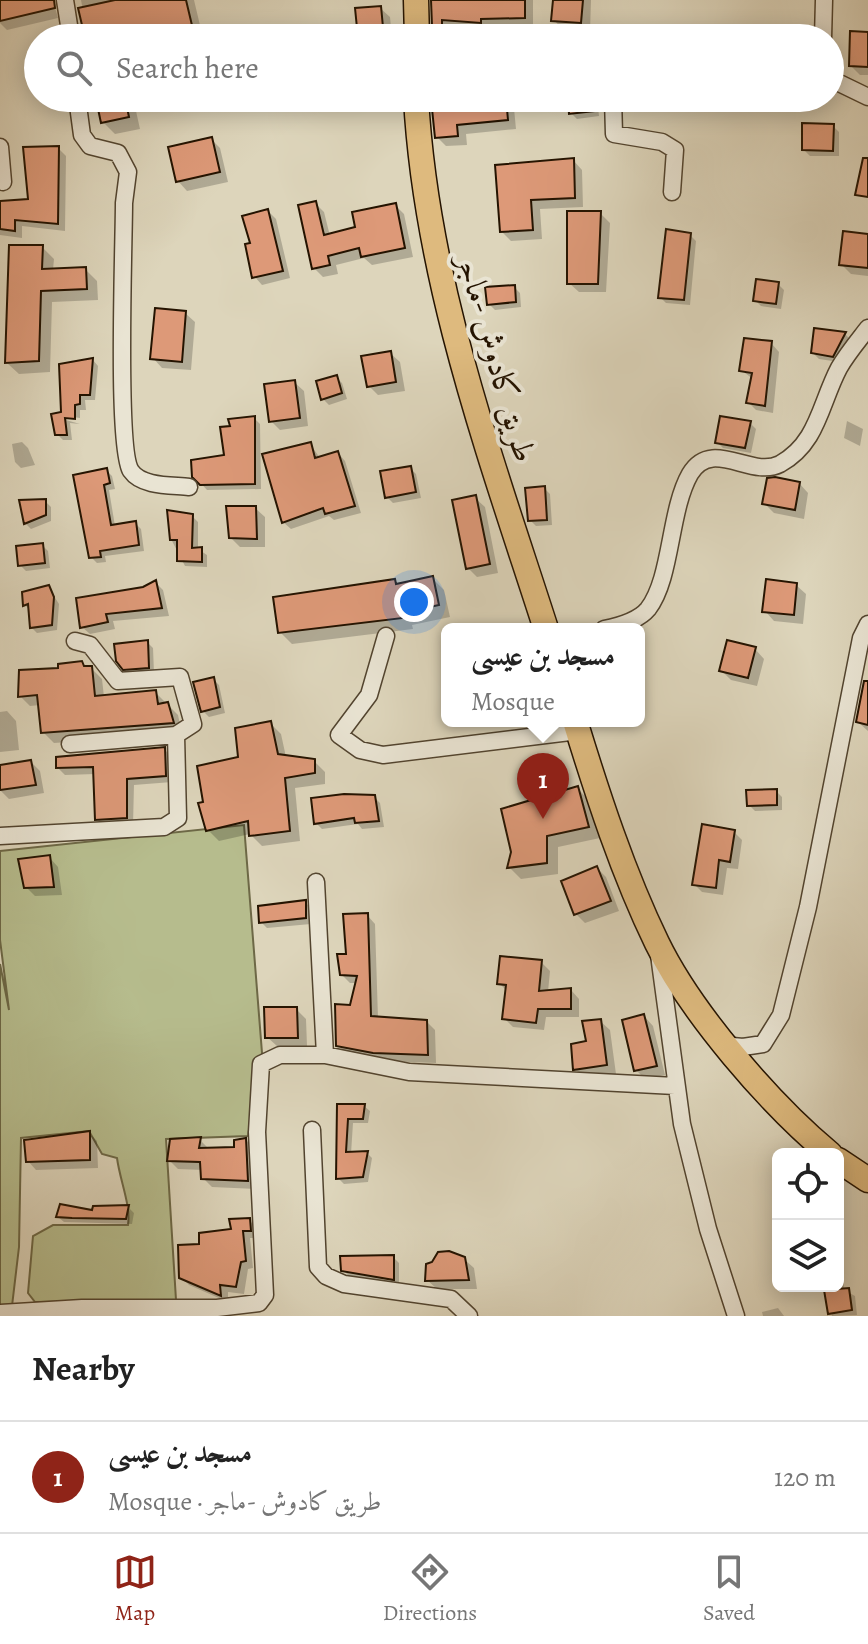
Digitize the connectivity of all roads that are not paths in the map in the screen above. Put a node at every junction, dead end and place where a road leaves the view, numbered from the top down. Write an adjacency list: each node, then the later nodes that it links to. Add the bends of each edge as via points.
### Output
1 (65, 0): 4 (street)
2 (416, 0): 5 (highway)
3 (824, 0): 6 (street)
4 (69, 24)
5 (417, 24)
6 (823, 24)
7 (844, 85): 8 (street)
8 (868, 97)
9 (79, 112): 16 (street, via 82,135 90,146 118,153 128,172 123,409 127,462 133,474 147,481)
10 (417, 112): 17 (highway, طريق كادوش -ماجر, via 420,172 435,260)
11 (613, 112): 14 (street, via 614,134 662,142 675,150)
12 (0, 147): 13 (street)
13 (3, 182)
14 (672, 192)
15 (868, 328): 18 (street, via 841,364 811,438 796,454 775,466 720,457 692,470 657,589 648,609)
16 (189, 487)
17 (544, 623)
18 (624, 623)
19 (868, 624): 29 (street, via 781,1015 763,1044)
20 (386, 636): 22 (street, via 369,695 339,735 360,750 383,755)
21 (75, 641): 24 (street, via 90,645 118,681 180,677 193,724)
22 (570, 727)
23 (577, 727): 28 (highway)
24 (176, 735): 25 (street); 26 (street, via 180,810 172,824)
25 (70, 744)
26 (0, 836)
27 (316, 882): 30 (street)
28 (658, 945): 29 (highway); 31 (street)
29 (722, 1045): 33 (highway)
30 (325, 1055): 31 (street, via 409,1072); 36 (street, via 280,1055 261,1064 257,1132 265,1295 259,1303)
31 (675, 1086): 38 (street, via 708,1229)
32 (312, 1130): 37 (street, via 318,1267 326,1276 367,1290 439,1295)
33 (824, 1148)
34 (844, 1164): 35 (highway)
35 (868, 1180)
36 (0, 1313)
37 (469, 1316)
38 (736, 1316)

